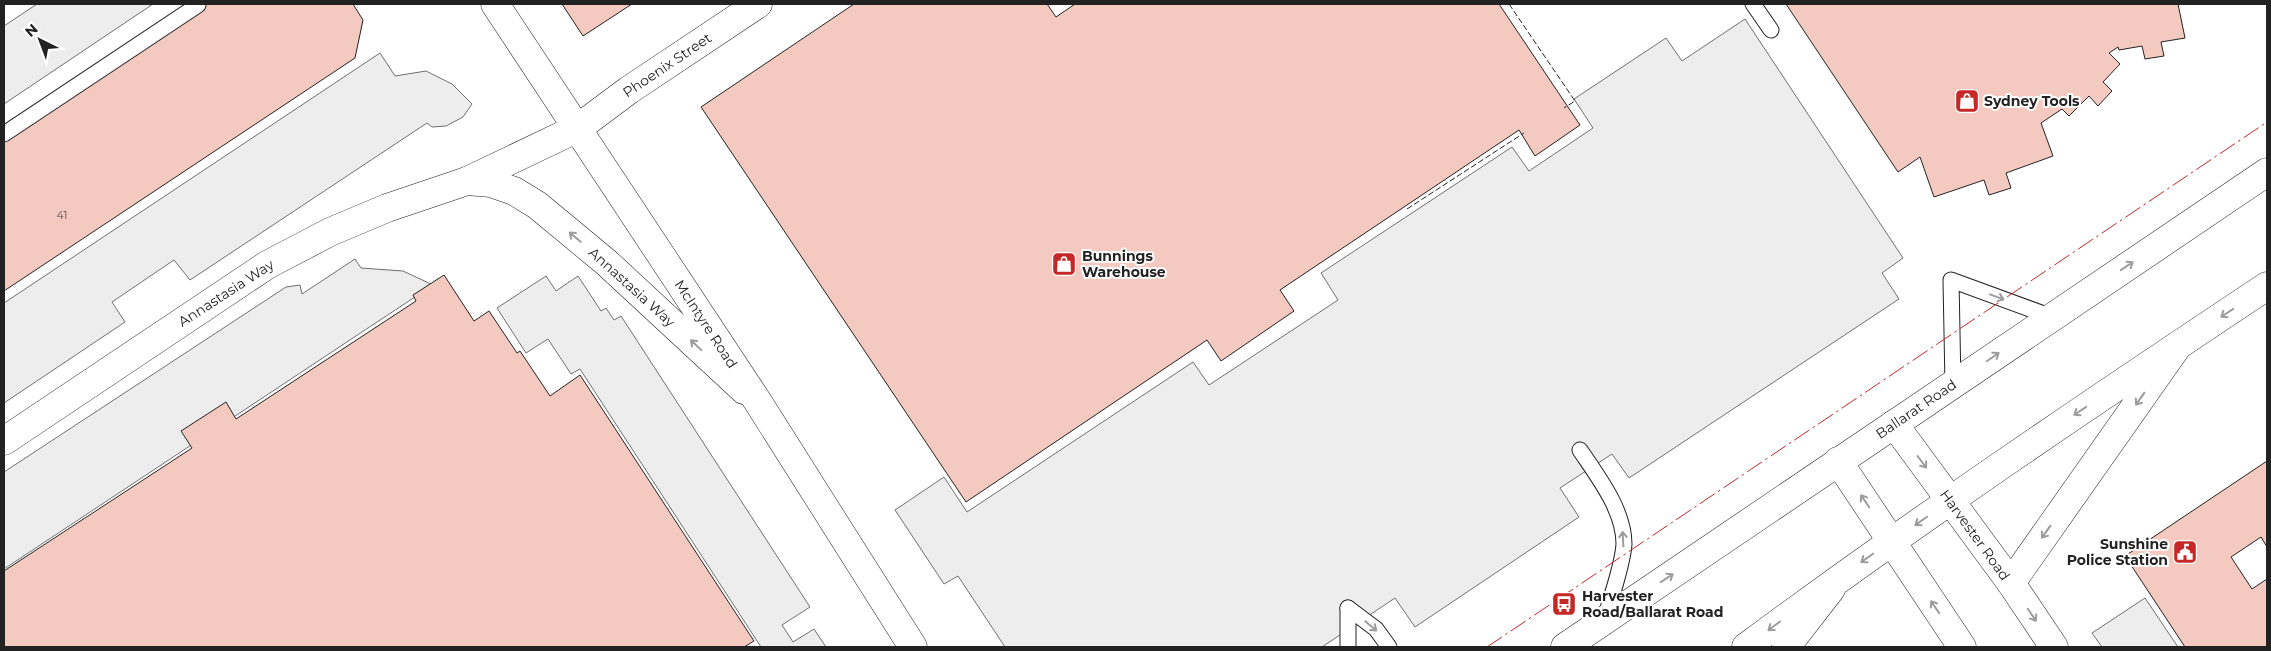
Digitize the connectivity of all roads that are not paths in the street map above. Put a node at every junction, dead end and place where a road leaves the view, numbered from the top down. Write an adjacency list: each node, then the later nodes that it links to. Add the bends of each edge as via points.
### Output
1 (494, 4): 6 (main road, McIntyre Road)
2 (758, 4): 6 (main road, Phoenix Street)
3 (1753, 4): 5 (lane)
4 (198, 5): 7 (lane)
5 (1771, 30)
6 (578, 128): 9 (main road, Annastasia Way); 14 (main road, McIntyre Road)
7 (4, 134)
8 (2267, 172): 11 (main road, Ballarat Road, one-way to 8)
9 (467, 181): 14 (main road, Annastasia Way, one-way to 9, via 537,204 514,191); 16 (main road, Annastasia Way, via 354,222 267,265)
10 (2267, 286): 12 (main road, one-way to 12)
11 (2052, 317): 13 (main road, Ballarat Road, one-way to 11); 13 (lane, one-way to 11, via 1951,280)
12 (2178, 345): 19 (main road, one-way to 19); 22 (main road, one-way to 22)
13 (1952, 385): 15 (main road, Ballarat Road)
14 (758, 402): 24 (main road, McIntyre Road)
15 (1894, 424): 18 (main road, Ballarat Road); 19 (main road, Harvester Road, one-way to 19)
16 (4, 441)
17 (1580, 450): 23 (lane, one-way to 17, via 1622,554 1622,529 1610,496)
18 (1838, 461): 20 (main road, one-way to 18); 23 (main road, Ballarat Road, one-way to 18)
19 (1950, 501): 20 (main road, one-way to 20); 22 (main road, Harvester Road)
20 (1892, 541): 21 (main road, one-way to 21); 30 (main road, one-way to 20)
21 (1842, 576): 28 (main road, one-way to 28); 29 (main road)
22 (2011, 583): 31 (main road, Harvester Road, one-way to 31)
23 (1605, 620): 27 (main road, Ballarat Road)
24 (913, 647)
25 (1348, 647): 26 (lane, one-way to 26, via 1348,608 1376,629)
26 (1389, 647)
27 (1565, 647)
28 (1746, 647)
29 (1786, 647)
30 (1962, 647)
31 (2054, 647)

